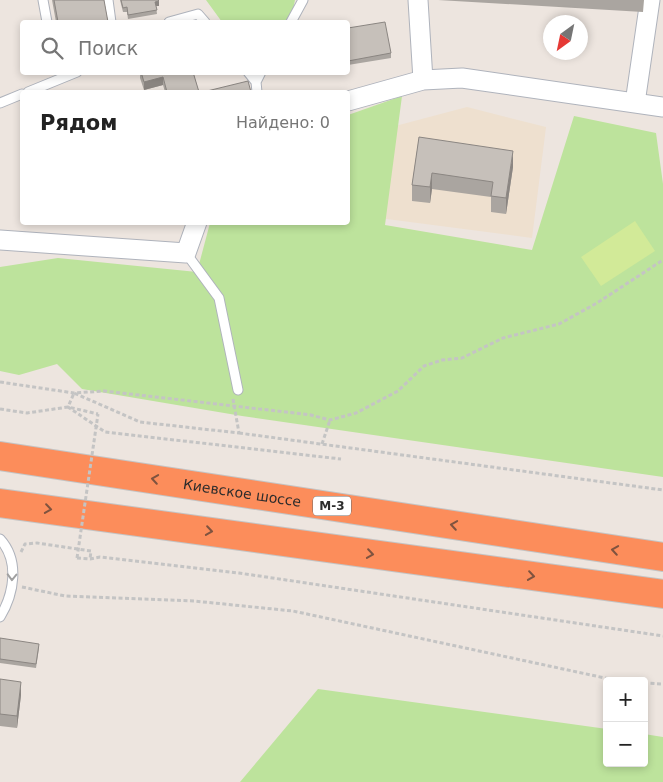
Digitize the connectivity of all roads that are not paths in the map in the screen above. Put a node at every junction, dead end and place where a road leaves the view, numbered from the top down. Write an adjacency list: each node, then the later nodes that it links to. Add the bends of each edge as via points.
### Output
1 (43, 0): 6 (lane)
2 (108, 0): 7 (lane)
3 (303, 0): 10 (lane)
4 (418, 0): 14 (street)
5 (650, 0): 21 (street)
6 (47, 20)
7 (111, 20)
8 (176, 20): 9 (lane, via 198,14)
9 (203, 20)
10 (292, 20)
11 (250, 75): 15 (lane)
12 (260, 75): 15 (lane)
13 (56, 77): 16 (lane)
14 (424, 80): 19 (street); 21 (street, via 462,78)
15 (256, 82): 17 (lane)
16 (32, 90)
17 (258, 90)
18 (20, 95): 20 (lane)
19 (350, 100)
20 (0, 103)
21 (635, 103): 22 (street)
22 (663, 107)
23 (196, 225): 25 (street)
24 (0, 240): 25 (street)
25 (186, 252): 26 (lane, via 219,298)
26 (235, 390)
27 (0, 456): 30 (highway, Киевское шоссе / М-3, one-way to 27)
28 (0, 503): 31 (highway, one-way to 31)
29 (0, 539): 32 (lane, one-way to 32, via 13,570 12,588)
30 (663, 557)
31 (663, 594)
32 (0, 617)

